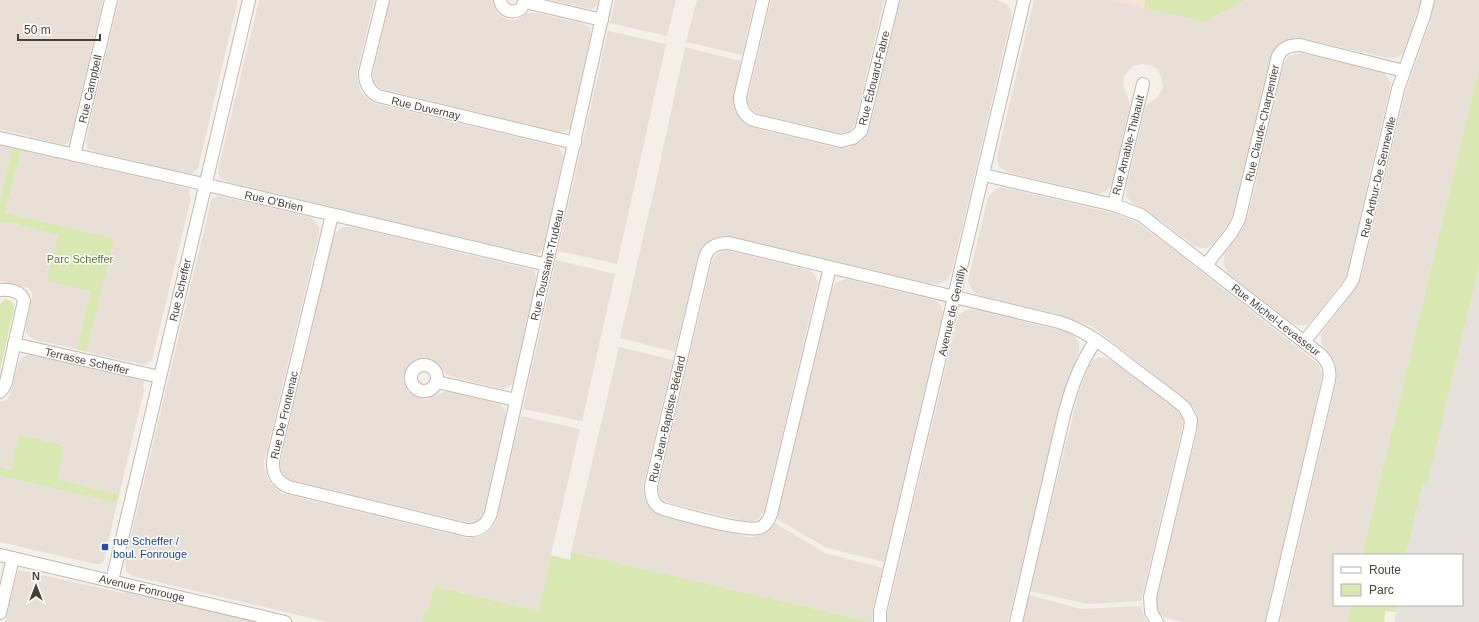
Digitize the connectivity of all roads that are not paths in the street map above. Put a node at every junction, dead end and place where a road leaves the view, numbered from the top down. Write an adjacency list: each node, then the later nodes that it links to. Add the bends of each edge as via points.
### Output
1 (110, 0): 16 (street, Rue Campbell)
2 (249, 0): 18 (street, Rue Scheffer)
3 (382, 0): 15 (street, Rue Duvernay, via 365,73 366,84 373,93)
4 (500, 0): 10 (street, via 506,10 513,12 521,9)
5 (606, 0): 11 (street, Rue Toussaint-Trudeau)
6 (763, 0): 7 (street, Rue Édouard-Fabre, via 740,97 742,109 746,116 753,120 841,141 853,138 861,130)
7 (892, 0)
8 (1024, 0): 17 (street, Avenue de Gentilly)
9 (1428, 0): 12 (street, Rue Arthur-De Senneville)
10 (525, 1): 11 (street)
11 (602, 20): 15 (street, Rue Toussaint-Trudeau)
12 (1404, 70): 22 (street, Rue Claude-Charpentier, via 1300,46 1289,46 1281,51 1239,219); 27 (street, Rue Arthur-De Senneville, via 1353,279)
13 (1143, 84): 19 (street, Rue Amable-Thibault)
14 (0, 138): 16 (street, Rue O'Brien)
15 (575, 143): 21 (street, Rue Toussaint-Trudeau)
16 (74, 155): 18 (street, Rue O'Brien)
17 (984, 175): 19 (street, Rue Michel-Levasseur); 25 (street, Avenue de Gentilly)
18 (205, 185): 20 (street, Rue O'Brien); 29 (street, Rue Scheffer)
19 (1114, 205): 22 (street, Rue Michel-Levasseur, via 1146,218)
20 (332, 215): 21 (street, Rue O'Brien); 33 (street, Rue De Frontenac, via 274,455 274,475 289,487 467,530)
21 (547, 265): 32 (street, Rue Toussaint-Trudeau)
22 (1206, 265): 27 (street, Rue Michel-Levasseur)
23 (830, 267): 23 (street, Rue Jean-Baptiste-Bédard, via 767,522 760,528 744,528 660,508 652,499 651,486 707,252 716,244 729,243); 25 (street, Rue Jean-Baptiste-Bédard)
24 (0, 290): 28 (street, via 18,292 24,298)
25 (955, 297): 26 (street, via 1064,323 1078,328); 39 (street, Avenue de Gentilly, via 880,611)
26 (1096, 340): 40 (street, via 1081,364 1064,415); 41 (street, via 1182,405 1191,420 1150,597 1151,612)
27 (1304, 342): 42 (street, Rue Michel-Levasseur, via 1324,358 1330,374)
28 (14, 344): 29 (street, Terrasse Scheffer); 31 (street, via 4,387)
29 (160, 377): 36 (street, Rue Scheffer)
30 (437, 382): 32 (street)
31 (0, 392)
32 (516, 400): 33 (street, Rue Toussaint-Trudeau, via 491,513)
33 (481, 528)
34 (0, 555): 35 (street, Avenue Fonrouge)
35 (13, 558): 36 (street, Avenue Fonrouge); 37 (street)
36 (112, 581): 38 (street, Avenue Fonrouge)
37 (0, 614)
38 (285, 622)
39 (880, 622)
40 (1016, 622)
41 (1157, 622)
42 (1272, 622)

